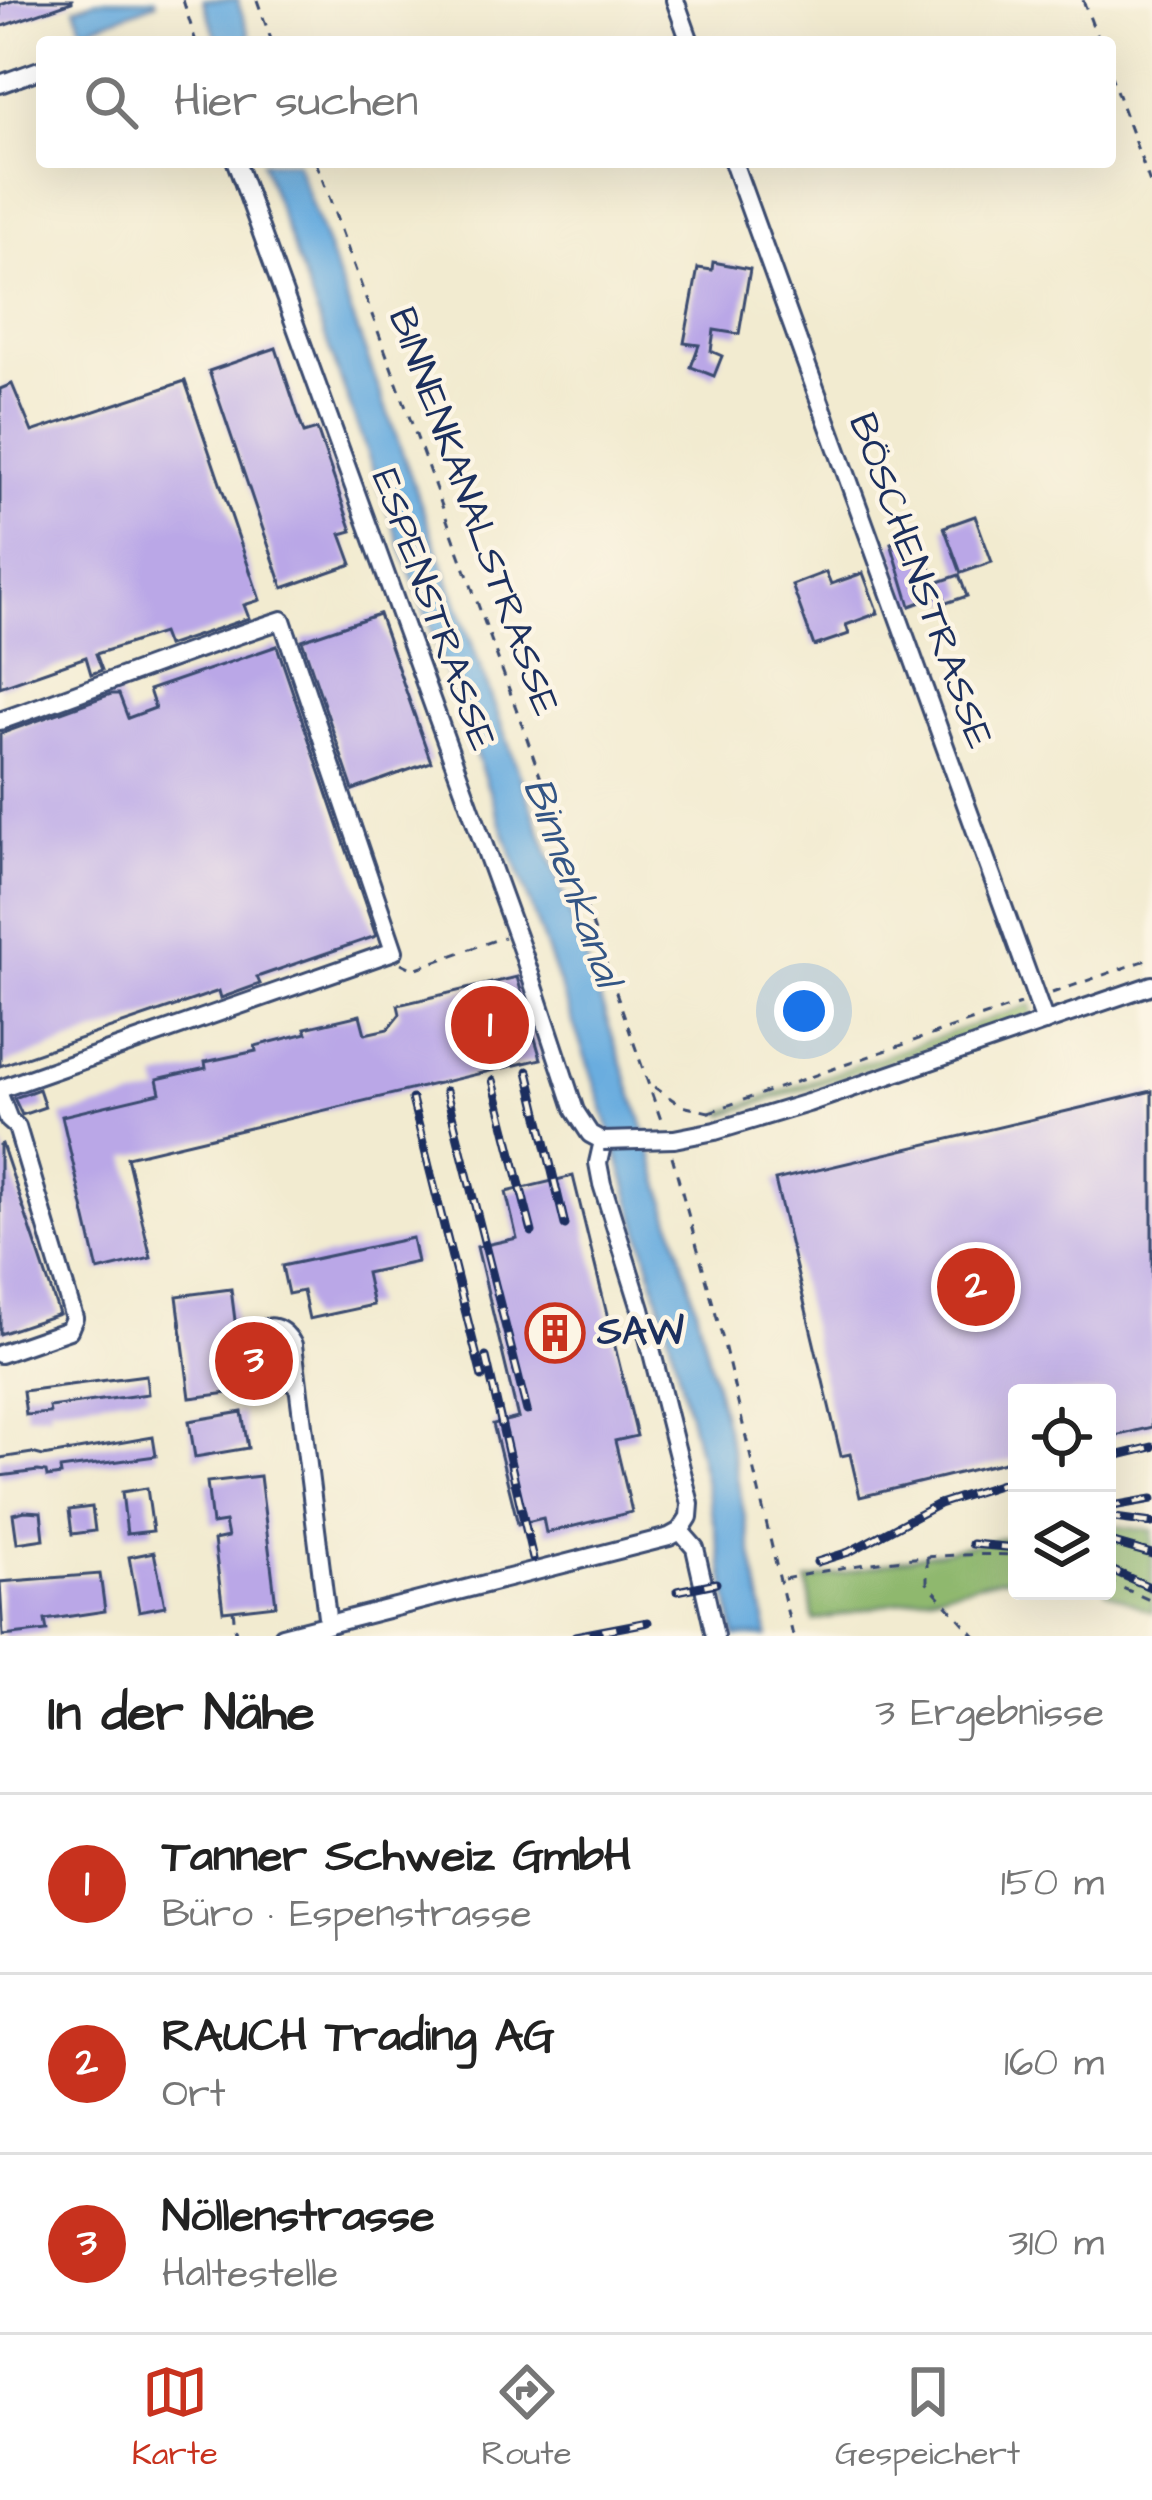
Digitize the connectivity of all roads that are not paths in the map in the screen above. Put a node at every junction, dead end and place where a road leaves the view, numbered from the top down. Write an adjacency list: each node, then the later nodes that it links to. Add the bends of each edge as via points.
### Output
1 (675, 0): 2 (street)
2 (688, 36)
3 (36, 71): 4 (street)
4 (0, 84)
5 (238, 168): 11 (street, ESPENSTRASSE, via 575,1111)
6 (736, 168): 9 (street, BÖSCHENSTRASSE)
7 (0, 721): 10 (street, via 282,620 394,951)
8 (1152, 986): 9 (street)
9 (1045, 1022): 11 (street, bridge, via 716,1131 670,1140)
10 (0, 1093): 12 (street, via 74,1318 69,1330)
11 (597, 1138): 14 (street, via 690,1504)
12 (0, 1354)
13 (298, 1388): 15 (street)
14 (680, 1531): 15 (street); 17 (street, via 695,1549)
15 (328, 1624): 16 (street)
16 (282, 1636)
17 (715, 1636)

